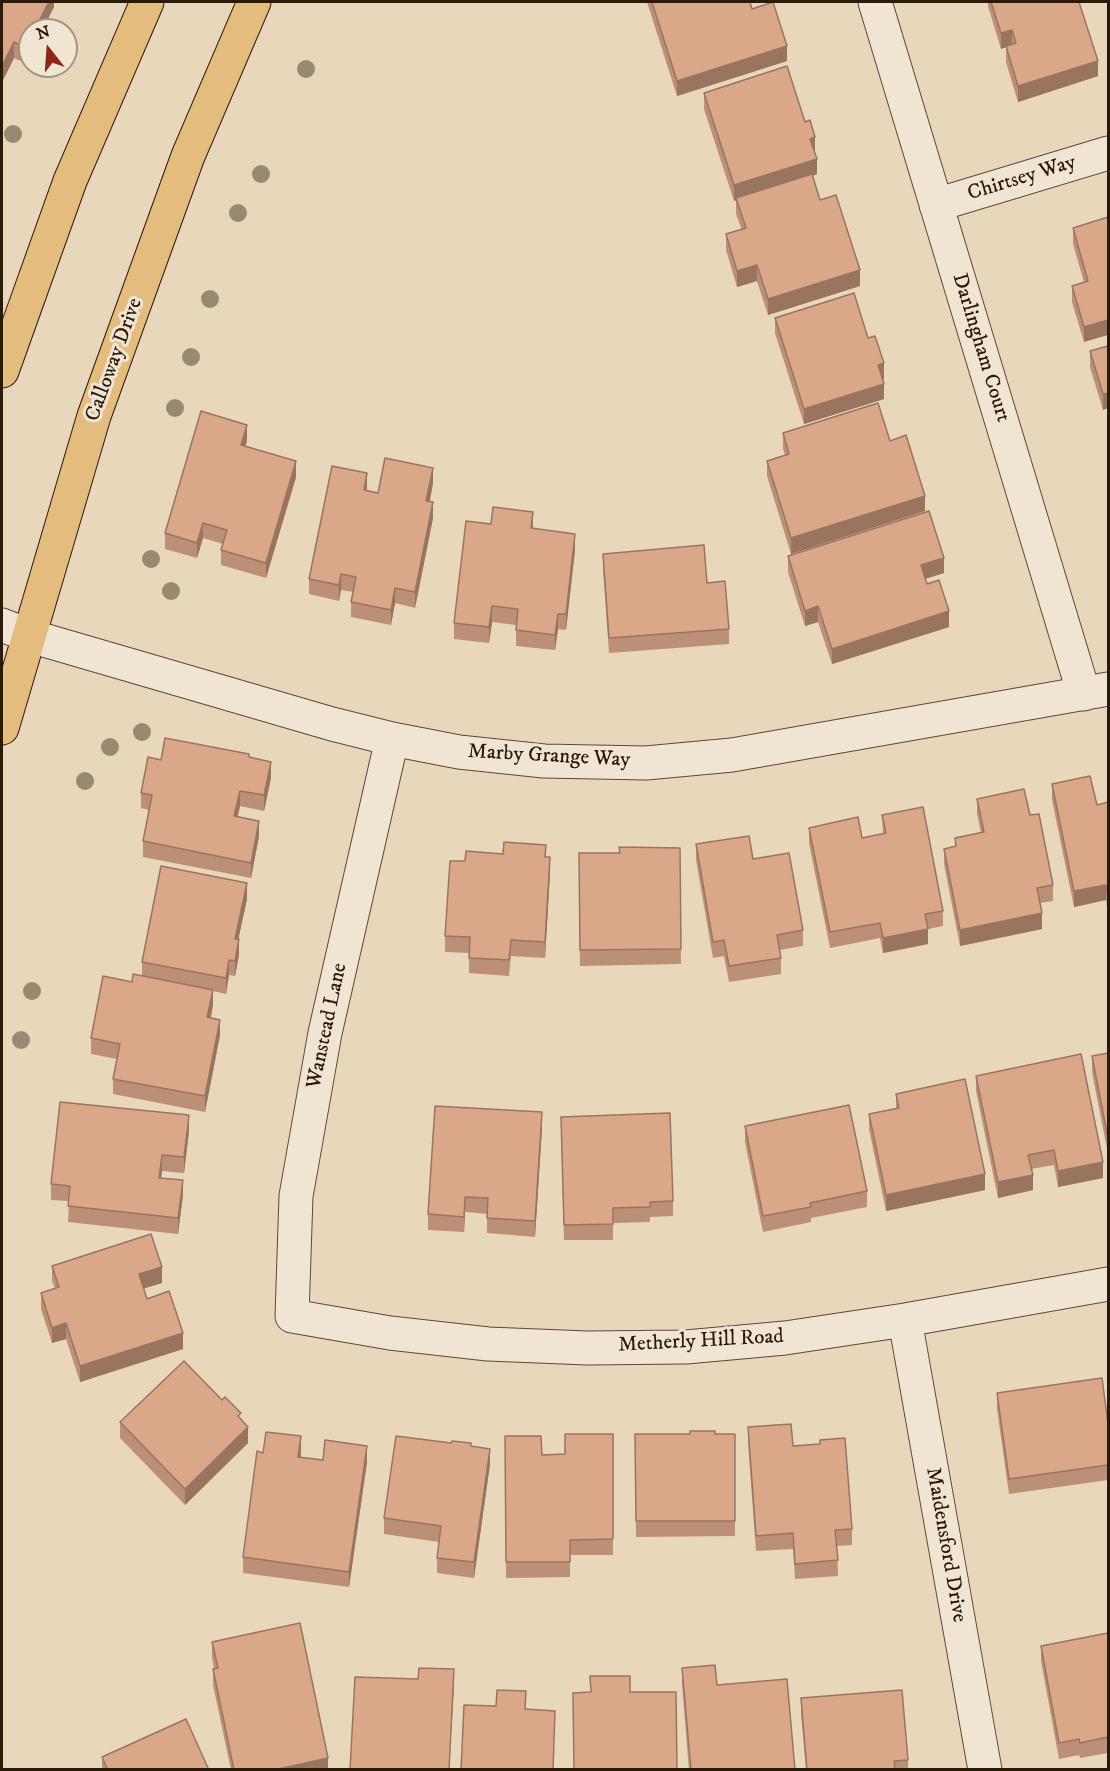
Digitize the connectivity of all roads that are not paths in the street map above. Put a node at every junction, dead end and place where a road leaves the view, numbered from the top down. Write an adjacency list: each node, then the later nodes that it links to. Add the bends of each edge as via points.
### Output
1 (147, 2): 6 (main road, via 70,181)
2 (254, 2): 7 (main road, Calloway Drive, via 188,156)
3 (875, 2): 5 (street, Darlingham Court)
4 (1108, 153): 5 (street, Chirtsey Way)
5 (936, 205): 8 (street, Darlingham Court)
6 (2, 371)
7 (16, 631): 9 (main road, Calloway Drive); 10 (street, Marby Grange Way)
8 (1096, 692): 10 (street, Marby Grange Way, via 732,755 646,763 544,761 459,752)
9 (2, 728)
10 (392, 739): 12 (street, Wanstead Lane, via 325,1033 296,1196)
11 (1108, 1284): 13 (street, Metherly Hill Road)
12 (292, 1316): 13 (street, Metherly Hill Road, via 488,1344 587,1348 686,1347)
13 (905, 1320): 14 (street, Maidensford Drive)
14 (985, 1770)

